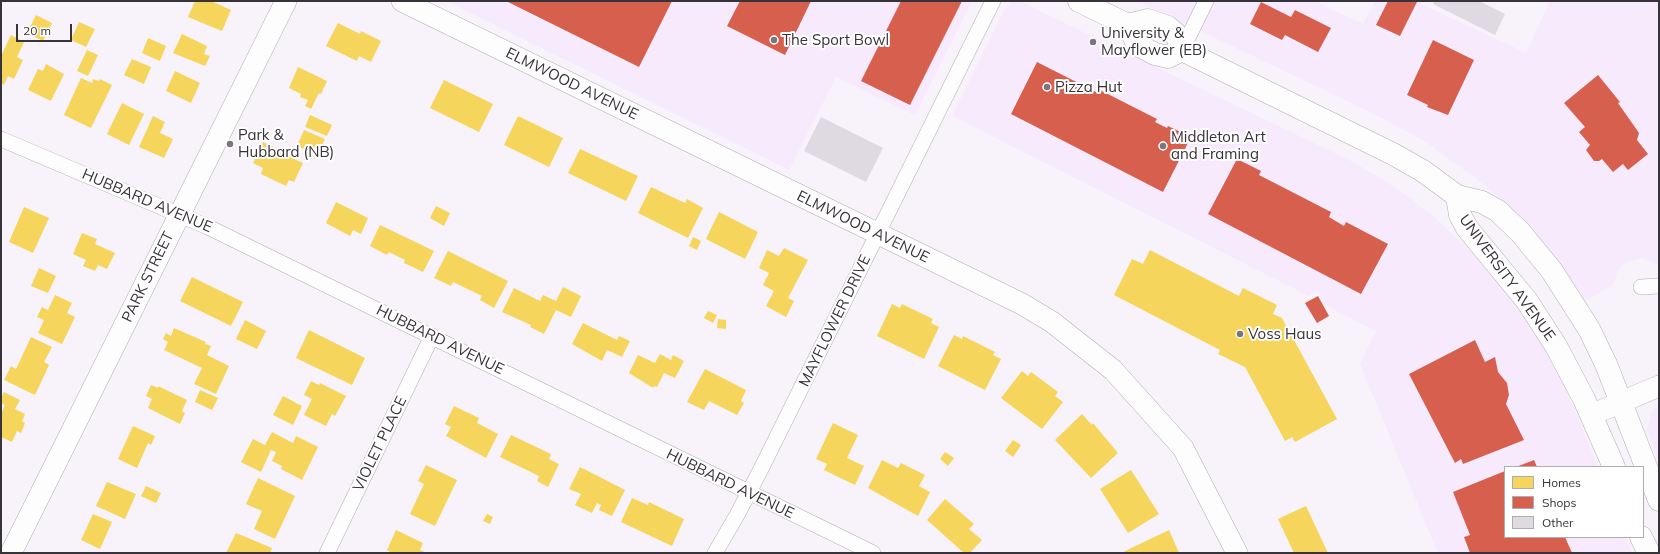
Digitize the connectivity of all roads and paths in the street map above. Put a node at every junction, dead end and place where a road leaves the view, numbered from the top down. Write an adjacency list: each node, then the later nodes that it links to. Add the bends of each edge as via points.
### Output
1 (286, 1): 10 (street, PARK STREET)
2 (402, 1): 11 (street, ELMWOOD AVENUE)
3 (993, 1): 11 (street, MAYFLOWER DRIVE)
4 (1078, 1): 6 (main road)
5 (1206, 1): 7 (street)
6 (1128, 25): 7 (main road, via 1146,20 1161,24 1174,32); 7 (main road, via 1138,45 1155,54 1168,57)
7 (1182, 50): 9 (main road, UNIVERSITY AVENUE, via 1387,151 1424,171)
8 (1, 139): 10 (street, HUBBARD AVENUE)
9 (1457, 196): 16 (main road, UNIVERSITY AVENUE, via 1482,202 1498,211 1544,261 1565,289 1589,329); 17 (main road, UNIVERSITY AVENUE, via 1464,223 1512,280 1537,316 1556,346)
10 (180, 214): 14 (street, HUBBARD AVENUE); 22 (street, PARK STREET)
11 (878, 234): 19 (street, MAYFLOWER DRIVE); 26 (street, ELMWOOD AVENUE, via 1022,304 1052,322 1113,370 1183,448)
12 (1659, 286): 13 (street)
13 (1641, 287)
14 (432, 336): 19 (street, HUBBARD AVENUE); 23 (street, VIOLET PLACE)
15 (1659, 386): 16 (street)
16 (1622, 402): 17 (street); 20 (main road, UNIVERSITY AVENUE)
17 (1591, 415): 18 (main road, UNIVERSITY AVENUE)
18 (1614, 466)
19 (749, 493): 24 (street, MAYFLOWER DRIVE); 25 (street, HUBBARD AVENUE)
20 (1659, 500)
21 (1642, 538): 27 (main road)
22 (11, 553)
23 (327, 553)
24 (715, 553)
25 (873, 553)
26 (1237, 553)
27 (1649, 553)

